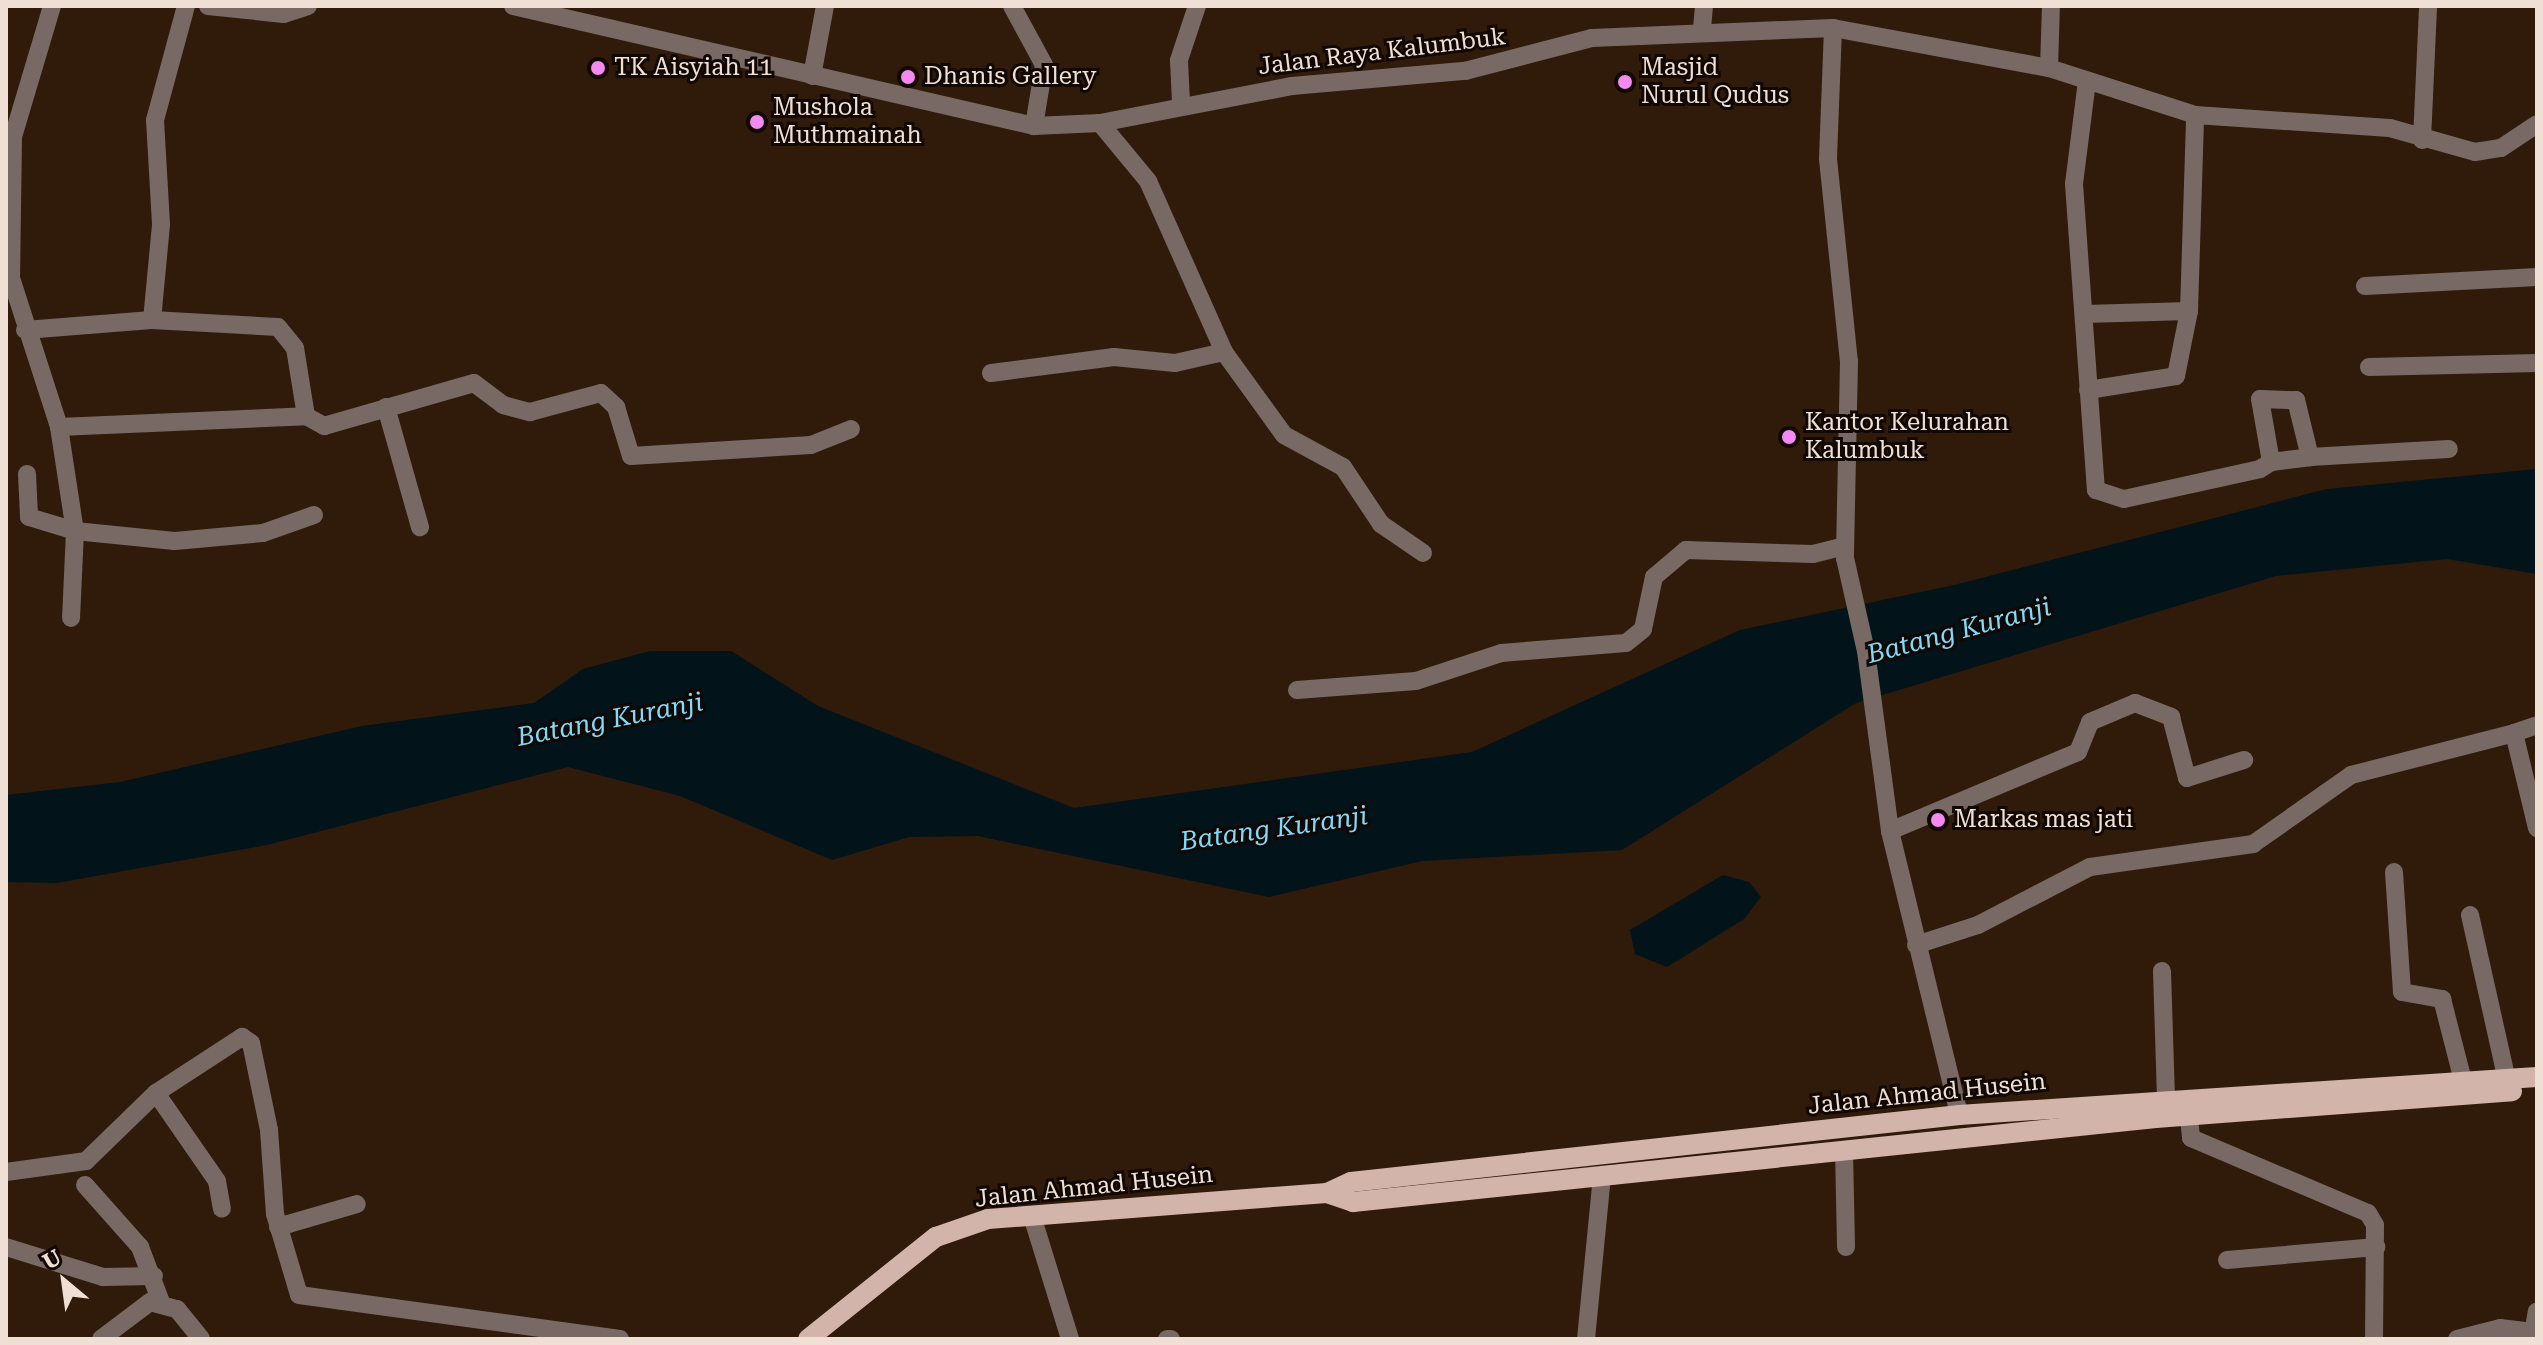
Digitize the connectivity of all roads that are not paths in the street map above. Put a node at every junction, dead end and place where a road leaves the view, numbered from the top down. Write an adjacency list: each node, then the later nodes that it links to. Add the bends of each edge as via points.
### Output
1 (52, 6): 28 (street, via 13,137 11,278)
2 (186, 6): 27 (street, via 155,120 161,224)
3 (208, 6): 4 (street, via 284,14)
4 (308, 6)
5 (513, 6): 15 (street, Jalan Raya Kalumbuk)
6 (825, 6): 15 (street)
7 (1012, 6): 21 (street, via 1044,65)
8 (1197, 6): 17 (street, via 1179,60)
9 (1704, 6): 13 (street)
10 (2051, 6): 14 (street)
11 (2428, 6): 22 (street)
12 (1833, 28): 13 (street, Jalan Raya Kalumbuk); 14 (street, Jalan Raya Kalumbuk); 45 (street, via 1828,159 1849,362)
13 (1702, 29): 17 (street, Jalan Raya Kalumbuk, via 1592,38 1465,71)
14 (2049, 68): 16 (street, Jalan Raya Kalumbuk)
15 (812, 76): 21 (street, Jalan Raya Kalumbuk)
16 (2087, 81): 18 (street, Jalan Raya Kalumbuk); 26 (street, via 2074,184)
17 (1181, 103): 19 (street, Jalan Raya Kalumbuk)
18 (2195, 115): 22 (street, Jalan Raya Kalumbuk, via 2359,125); 25 (street)
19 (1100, 123): 21 (street, Jalan Raya Kalumbuk); 29 (street, via 1148,181)
20 (2537, 124): 22 (street, Jalan Raya Kalumbuk, via 2489,152)
21 (1034, 126)
22 (2422, 140)
23 (2533, 274): 24 (street)
24 (2365, 286)
25 (2189, 311): 26 (street); 33 (street, via 2176,376)
26 (2085, 314): 33 (street)
27 (152, 320): 28 (street); 35 (street, via 278,327 295,348)
28 (25, 330): 36 (street)
29 (1224, 352): 32 (street, via 1175,363 1114,357); 46 (street, via 1284,435 1343,467 1381,524)
30 (2537, 363): 31 (street)
31 (2369, 367)
32 (991, 373)
33 (2088, 390): 40 (street, via 2091,471 2107,497 2243,477)
34 (386, 407): 35 (street, via 324,426); 37 (street, via 474,383 503,405 530,412 601,393 616,407 631,456 811,445); 43 (street)
35 (306, 416): 36 (street)
36 (59, 427): 44 (street)
37 (851, 429)
38 (2449, 449): 39 (street)
39 (2310, 457): 40 (street); 40 (street, via 2296,400 2260,399)
40 (2271, 462)
41 (27, 474): 44 (street, via 29,517)
42 (314, 515): 44 (street, via 263,533 175,541)
43 (420, 527)
44 (75, 531): 47 (street)
45 (1845, 552): 48 (street, via 1686,550 1654,577 1643,629 1626,643 1501,653 1416,681); 53 (street)
46 (1423, 553)
47 (71, 618)
48 (1297, 690)
49 (2537, 725): 50 (street)
50 (2514, 733): 52 (street); 56 (street, via 2351,775 2253,844 2090,867 1978,925)
51 (2244, 760): 53 (street, via 2187,778 2171,717 2135,703 2090,722 2078,752)
52 (2537, 828)
53 (1890, 831): 56 (street)
54 (2394, 872): 60 (street, via 2402,992 2442,999)
55 (2470, 915): 59 (street)
56 (1916, 945): 64 (street)
57 (2162, 971): 63 (street)
58 (2537, 1077): 59 (main road, Jalan Ahmad Husein)
59 (2507, 1080): 60 (main road, Jalan Ahmad Husein)
60 (2463, 1081): 63 (main road, Jalan Ahmad Husein)
61 (2537, 1089): 65 (main road, Jalan Ahmad Husein)
62 (156, 1093): 68 (street, via 86,1161); 73 (street, via 217,1181); 75 (street, via 227,1040 248,1038 269,1130)
63 (2166, 1098): 64 (main road, Jalan Ahmad Husein)
64 (1959, 1115): 66 (main road, Jalan Ahmad Husein)
65 (2189, 1118): 67 (main road, Jalan Ahmad Husein); 78 (street, via 2191,1138 2368,1213)
66 (1825, 1130): 67 (main road); 71 (main road, Jalan Ahmad Husein, via 1351,1182)
67 (1836, 1151): 69 (main road, Jalan Ahmad Husein); 77 (street)
68 (6, 1172)
69 (1602, 1176): 71 (main road, Jalan Ahmad Husein, via 1353,1202); 90 (street)
70 (85, 1185): 80 (street, via 140,1247)
71 (1327, 1193): 74 (main road, Jalan Ahmad Husein)
72 (357, 1204): 75 (street)
73 (222, 1209)
74 (1032, 1216): 88 (main road, Jalan Ahmad Husein, via 988,1219 936,1237); 89 (street)
75 (278, 1227): 87 (street, via 296,1293 304,1297)
76 (6, 1247): 80 (street, via 103,1277)
77 (1846, 1247)
78 (2376, 1247): 79 (street); 84 (street)
79 (2227, 1260)
80 (154, 1276): 81 (street)
81 (161, 1302): 85 (street, via 150,1302); 86 (street, via 177,1309)
82 (2537, 1311): 83 (street)
83 (2532, 1335): 91 (street, via 2500,1328)
84 (2374, 1338)
85 (101, 1339)
86 (201, 1339)
87 (620, 1339)
88 (808, 1339)
89 (1070, 1339)
90 (1586, 1339)
91 (2457, 1339)

